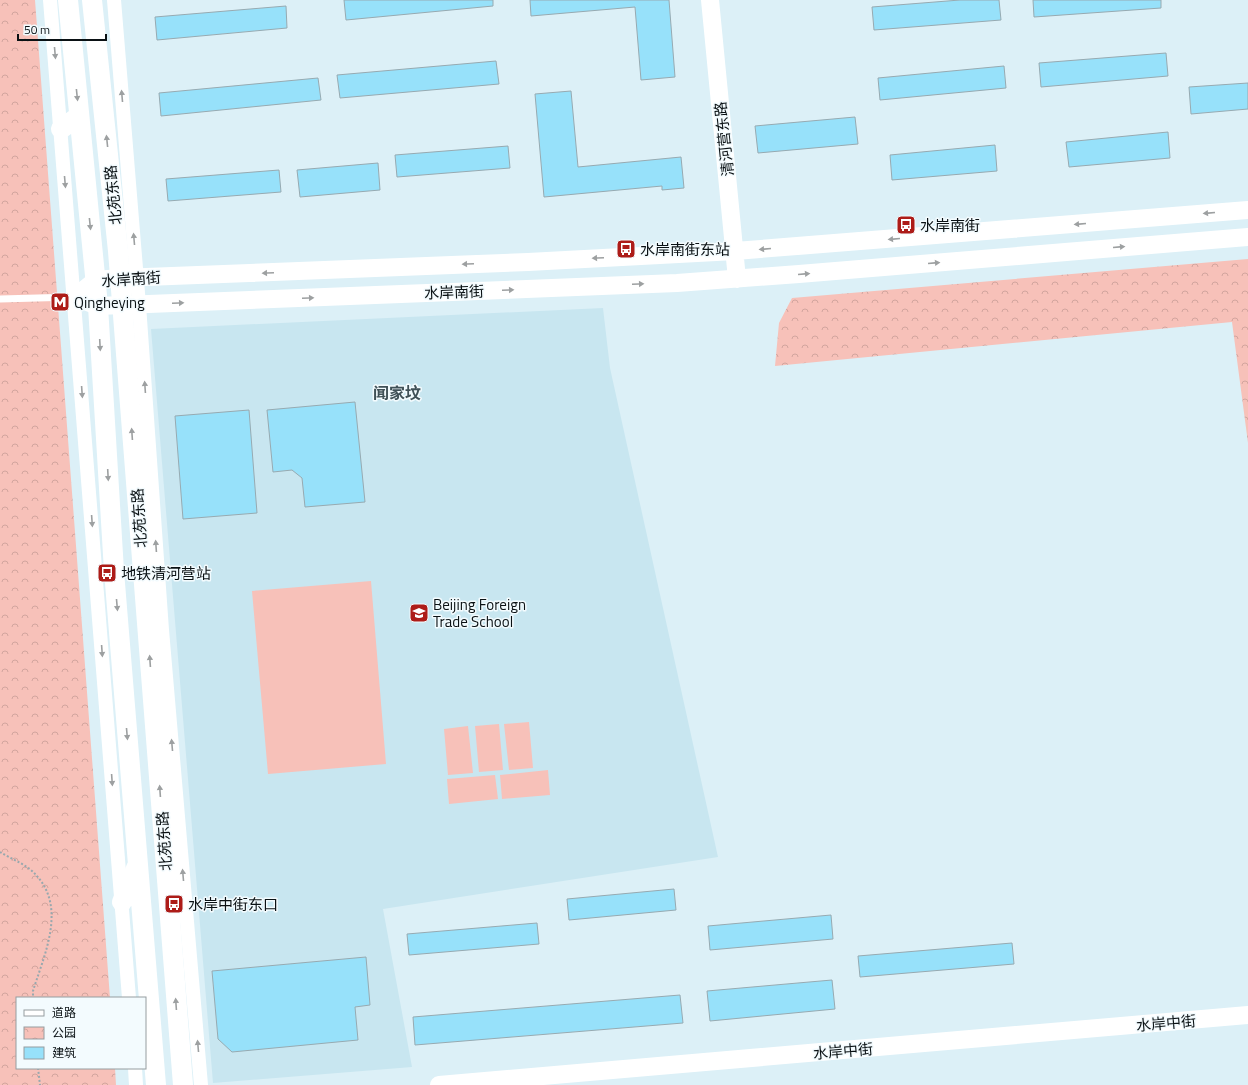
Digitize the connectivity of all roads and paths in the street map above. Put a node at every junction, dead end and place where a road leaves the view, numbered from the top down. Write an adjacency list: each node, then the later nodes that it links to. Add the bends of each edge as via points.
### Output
1 (50, 0): 7 (street, one-way to 7)
2 (68, 0): 6 (main road, 北苑东路, one-way to 6)
3 (92, 0): 11 (main road, 北苑东路, one-way to 3)
4 (114, 0): 11 (street, one-way to 4)
5 (710, 0): 10 (street, 清河营东路)
6 (80, 116): 7 (main road); 13 (main road, 北苑东路, one-way to 13)
7 (61, 128): 14 (street, one-way to 14)
8 (1248, 210): 10 (street, 水岸南街, one-way to 10)
9 (1248, 236): 12 (street, 水岸南街, one-way to 9)
10 (735, 251): 11 (street, 水岸南街, one-way to 11); 12 (street, 清河营东路)
11 (129, 278): 13 (street, 水岸南街); 16 (main road, 北苑东路)
12 (737, 279): 16 (street, 水岸南街, one-way to 12)
13 (96, 280): 14 (street, 水岸南街); 17 (main road, 北苑东路)
14 (75, 297): 15 (lane); 17 (street, 水岸南街); 22 (street, one-way to 22)
15 (0, 299)
16 (131, 305): 17 (street, 水岸南街); 18 (street, one-way to 16); 19 (main road, 北苑东路, one-way to 16)
17 (98, 306): 21 (main road, 北苑东路, one-way to 21, via 114,571)
18 (151, 482): 19 (main road); 32 (street, one-way to 18)
19 (137, 501): 31 (main road, 北苑东路, one-way to 19)
20 (0, 852): 23 (path, via 36,874 48,892 52,916 49,939)
21 (138, 864): 22 (main road); 30 (main road, 北苑东路)
22 (122, 902): 24 (street)
23 (33, 997)
24 (129, 997)
25 (1248, 1015): 33 (street, 水岸中街)
26 (38, 1069): 28 (path)
27 (135, 1069): 29 (street)
28 (40, 1085)
29 (136, 1085)
30 (156, 1085)
31 (182, 1085)
32 (201, 1085)
33 (439, 1085)

